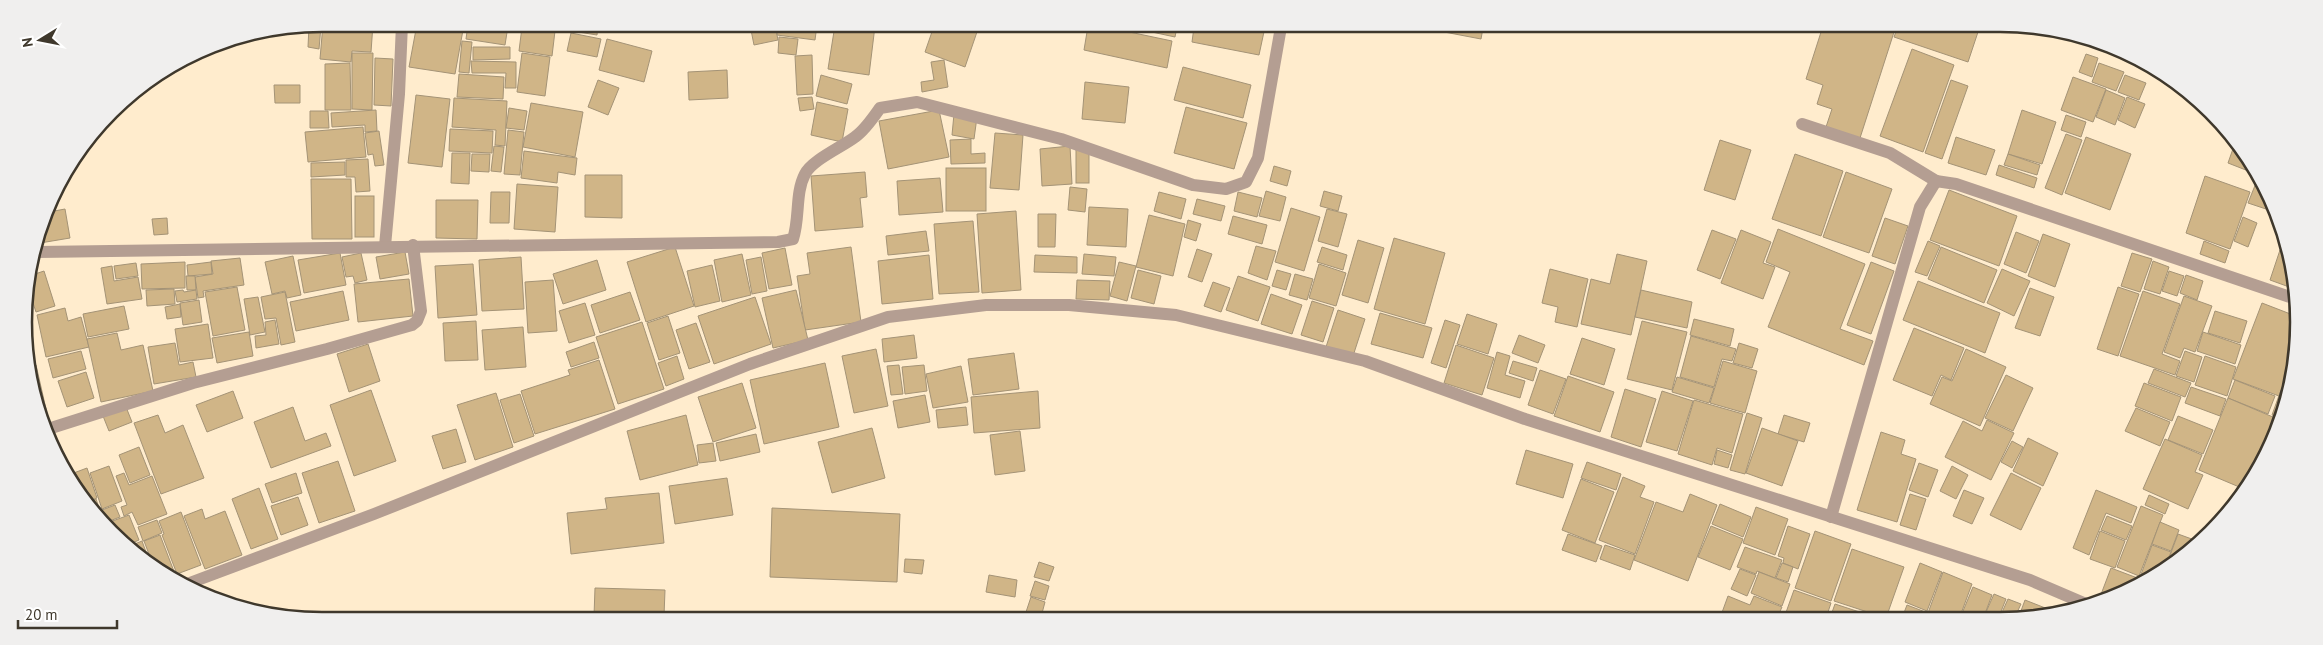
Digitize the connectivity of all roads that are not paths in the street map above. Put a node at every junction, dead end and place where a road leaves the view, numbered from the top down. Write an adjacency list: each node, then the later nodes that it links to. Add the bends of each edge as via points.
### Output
1 (402, 32): 6 (street)
2 (1280, 32): 5 (street, via 1258,158 1246,182 1226,188 1193,185 1061,139 917,102 880,108 857,136 805,173 793,239 778,242)
3 (1802, 124): 4 (street, via 1890,153)
4 (1936, 182): 8 (street, via 1956,184); 10 (street, via 1920,207)
5 (413, 245): 6 (street); 9 (street, via 421,305 420,315 412,325 193,383)
6 (385, 246): 7 (street)
7 (41, 252)
8 (2289, 296)
9 (53, 427)
10 (1831, 517): 11 (street, via 1534,422 1355,359 1176,315 1069,305 986,305 888,317 759,361 374,514); 12 (street, via 2030,580)
11 (192, 582)
12 (2080, 602)

